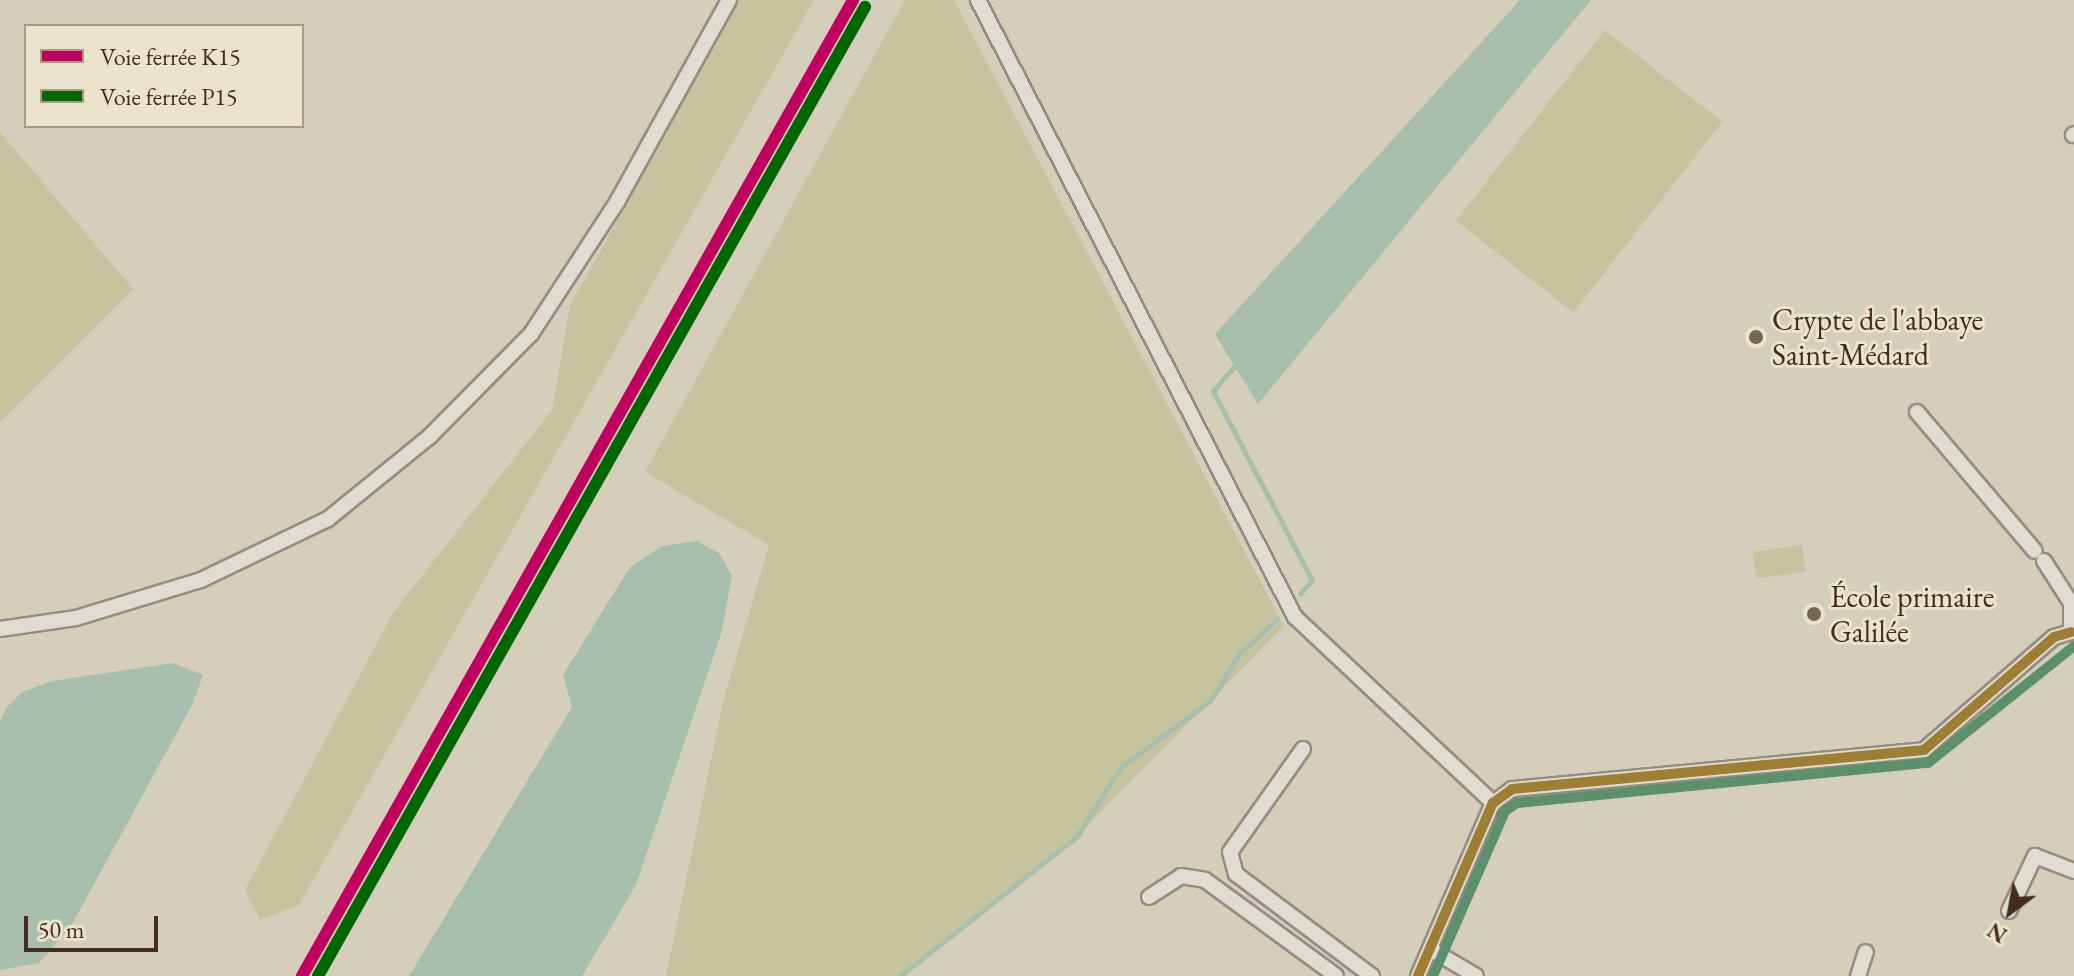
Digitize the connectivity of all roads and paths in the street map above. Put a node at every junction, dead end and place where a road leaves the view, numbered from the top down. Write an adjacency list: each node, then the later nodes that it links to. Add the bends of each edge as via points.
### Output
1 (729, 0): 4 (street, via 617,202 531,334 430,436 328,519 201,580 76,618)
2 (978, 0): 7 (street, via 1295,617)
3 (1917, 412): 5 (street, via 2040,556 2071,603)
4 (0, 629)
5 (2072, 633): 7 (street, via 2054,637 1924,750 1512,789)
6 (1303, 749): 14 (street, via 1230,852 1236,874)
7 (1493, 803): 11 (street)
8 (2074, 871): 10 (street, via 2035,856)
9 (1149, 897): 13 (street, via 1181,876 1205,880)
10 (2009, 911)
11 (1430, 949): 15 (street); 16 (street)
12 (1866, 952): 17 (street)
13 (1336, 976)
14 (1372, 976)
15 (1418, 976)
16 (1476, 976)
17 (1858, 976)

